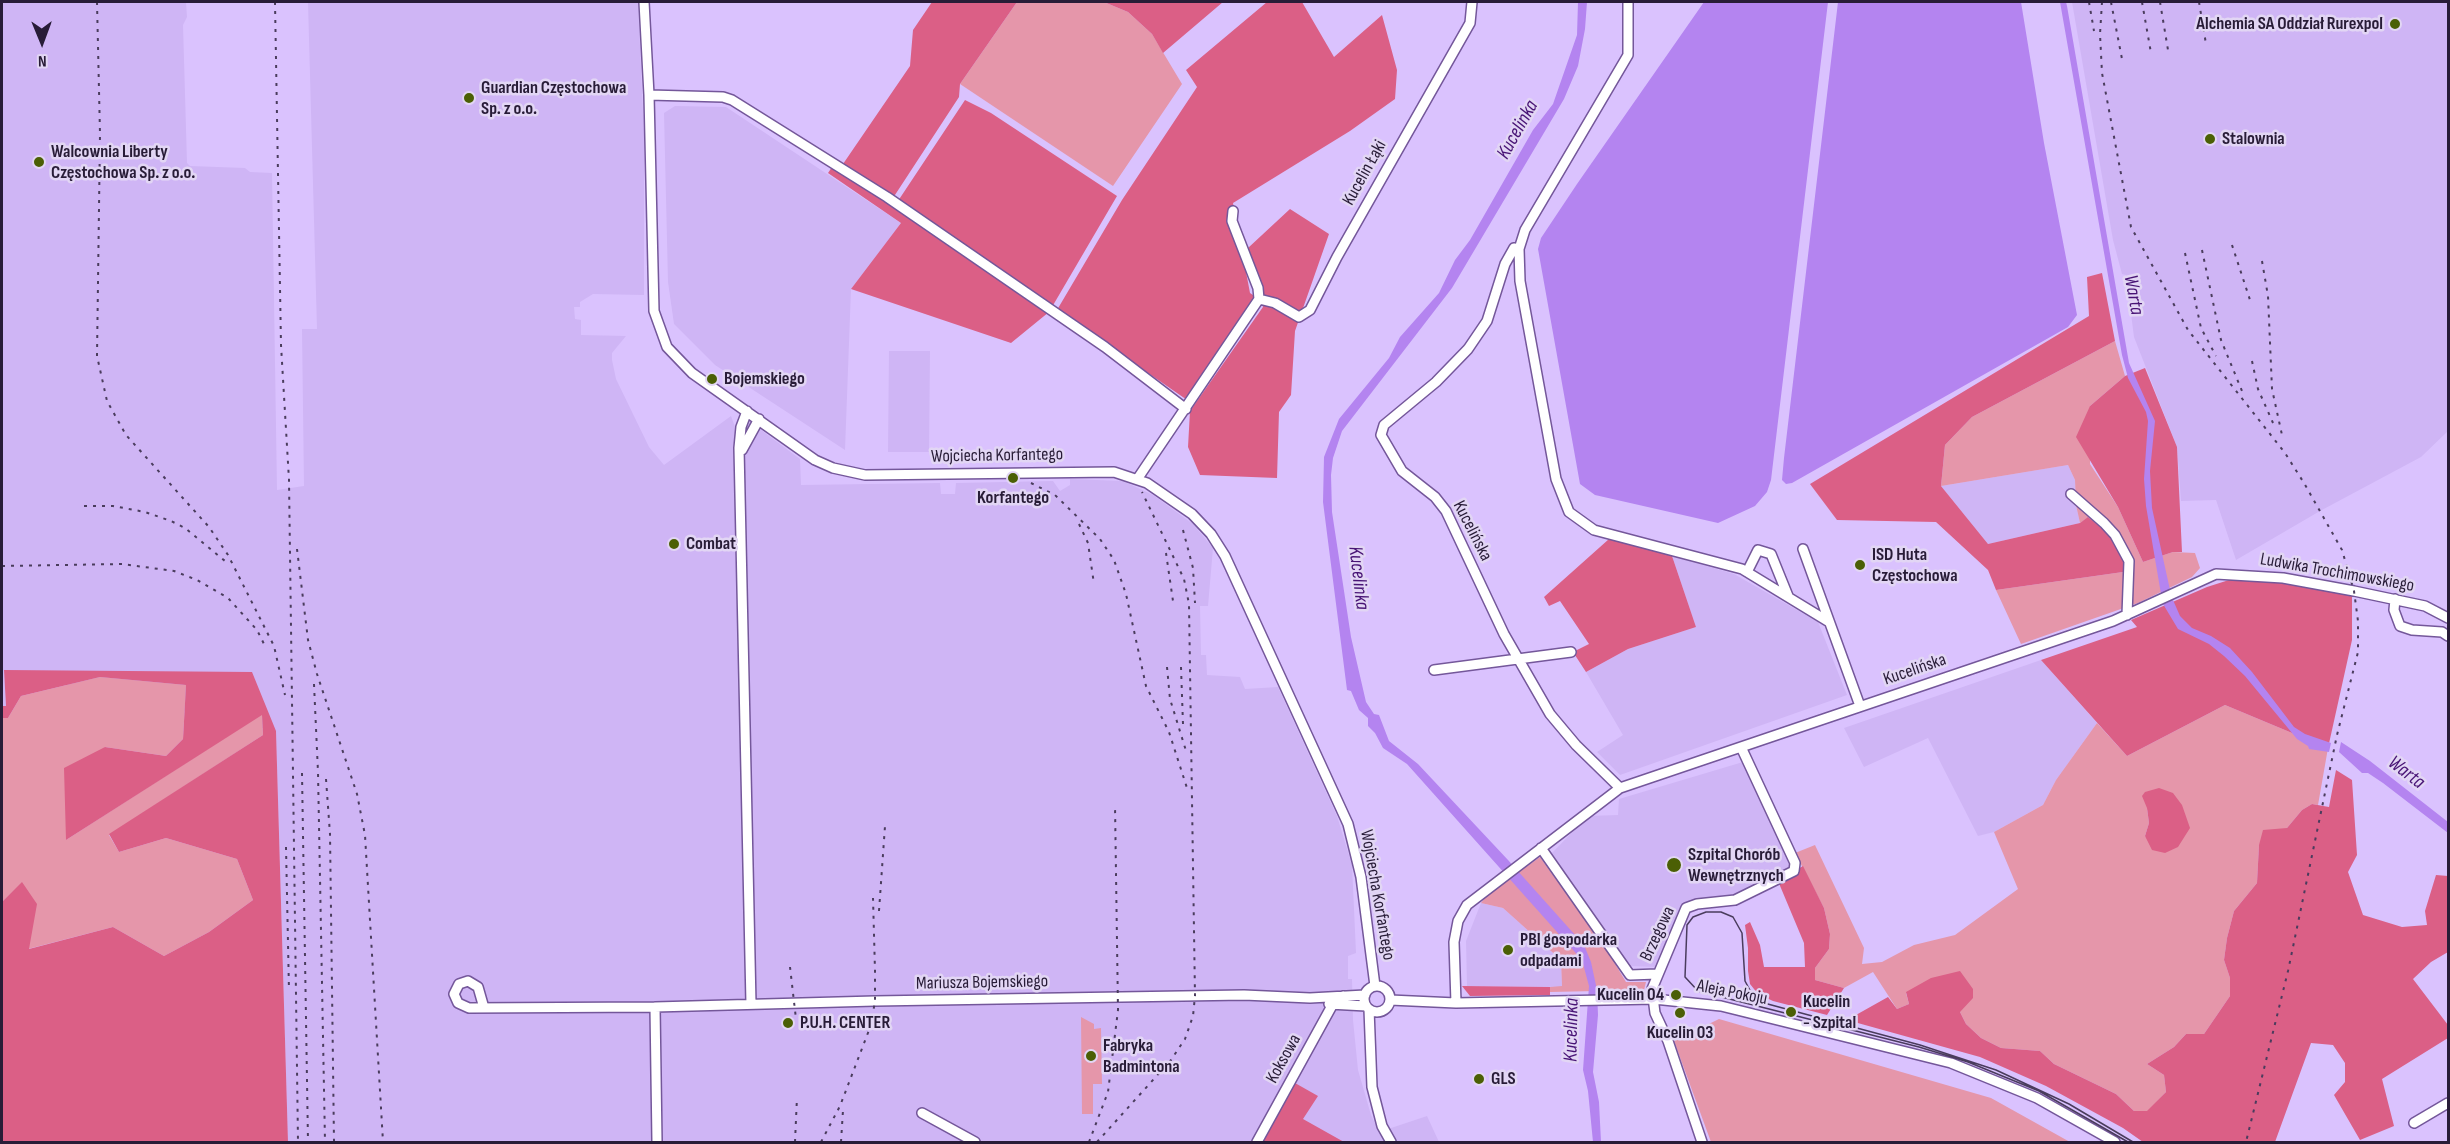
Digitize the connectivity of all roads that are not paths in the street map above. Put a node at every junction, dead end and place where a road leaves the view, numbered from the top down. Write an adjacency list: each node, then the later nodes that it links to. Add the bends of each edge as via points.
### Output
1 (644, 2): 4 (street, Wojciecha Korfantego)
2 (1472, 2): 7 (street, Kucelin Łąki, via 1470,23 1336,257 1310,310 1299,317)
3 (1628, 2): 6 (street, via 1628,55 1525,230)
4 (649, 95): 8 (street, via 732,100 886,197 1105,347); 9 (street, Wojciecha Korfantego, via 654,300 659,330 677,359)
5 (1233, 211): 7 (street, via 1232,222)
6 (1519, 249): 15 (street, via 1520,281 1556,479 1569,512 1594,530); 24 (street, Kucelińska, via 1514,248 1505,264 1487,321 1468,349 1436,382 1384,425 1381,435 1402,471 1446,511)
7 (1259, 299): 8 (street)
8 (1186, 409): 12 (street)
9 (747, 411): 10 (street, Wojciecha Korfantego); 11 (street, via 741,427)
10 (759, 420): 11 (street, via 743,446); 12 (street, Wojciecha Korfantego, via 816,460 848,473 1103,471)
11 (740, 461): 38 (street)
12 (1138, 478): 31 (street, Wojciecha Korfantego, via 1176,501 1202,524 1219,545 1240,588 1348,824 1361,877)
13 (2071, 494): 19 (street, via 2109,529 2129,561)
14 (1803, 549): 21 (street)
15 (1747, 572): 17 (street); 17 (street, via 1758,550 1771,554)
16 (2217, 574): 18 (street, Ludwika Trochimowskiego, via 2283,579); 19 (street, Kucelińska)
17 (1788, 596): 21 (street)
18 (2395, 599): 20 (street, Ludwika Trochimowskiego, via 2425,606); 22 (street, via 2400,626)
19 (2127, 615): 26 (street, Kucelińska)
20 (2448, 618)
21 (1829, 622): 26 (street)
22 (2448, 636)
23 (1571, 652): 24 (street)
24 (1518, 660): 25 (street); 28 (street, Kucelińska, via 1550,714)
25 (1434, 670)
26 (1860, 706): 27 (street, Kucelińska)
27 (1741, 747): 28 (street, Kucelińska); 30 (street, Brzegowa, via 1795,863 1794,871 1735,900 1686,908)
28 (1620, 788): 29 (street, Kucelińska)
29 (1541, 848): 30 (street, via 1630,975); 37 (street, Kucelińska, via 1467,906 1458,921 1454,942)
30 (1657, 974): 35 (street, Brzegowa, via 1652,989)
31 (1375, 986): 32 (street); 36 (street, via 1385,989)
32 (1365, 994): 33 (street, Mariusza Bojemskiego); 42 (street)
33 (1343, 996): 34 (street, Mariusza Bojemskiego); 39 (street, Koksowa)
34 (1310, 998): 38 (street, Mariusza Bojemskiego, via 1244,995); 39 (street, Mariusza Bojemskiego)
35 (1654, 999): 37 (street, Aleja Pokoju); 52 (street, Brzegowa, via 1655,1013); 53 (street, Aleja Pokoju, via 1721,1006 1951,1064 2037,1098)
36 (1390, 1000): 37 (street, Aleja Pokoju); 43 (street)
37 (1456, 1003)
38 (751, 1004): 40 (street, Mariusza Bojemskiego)
39 (1332, 1005): 42 (street, Mariusza Bojemskiego); 50 (street, Koksowa)
40 (655, 1007): 41 (street, Mariusza Bojemskiego); 48 (street)
41 (484, 1008)
42 (1367, 1008): 43 (street); 44 (street)
43 (1380, 1012): 44 (street)
44 (1368, 1046): 51 (street, via 1372,1087 1382,1126)
45 (2448, 1103): 47 (street)
46 (922, 1113): 49 (street)
47 (2414, 1123)
48 (657, 1143)
49 (975, 1143)
50 (1257, 1143)
51 (1391, 1143)
52 (1702, 1143)
53 (2115, 1143)

